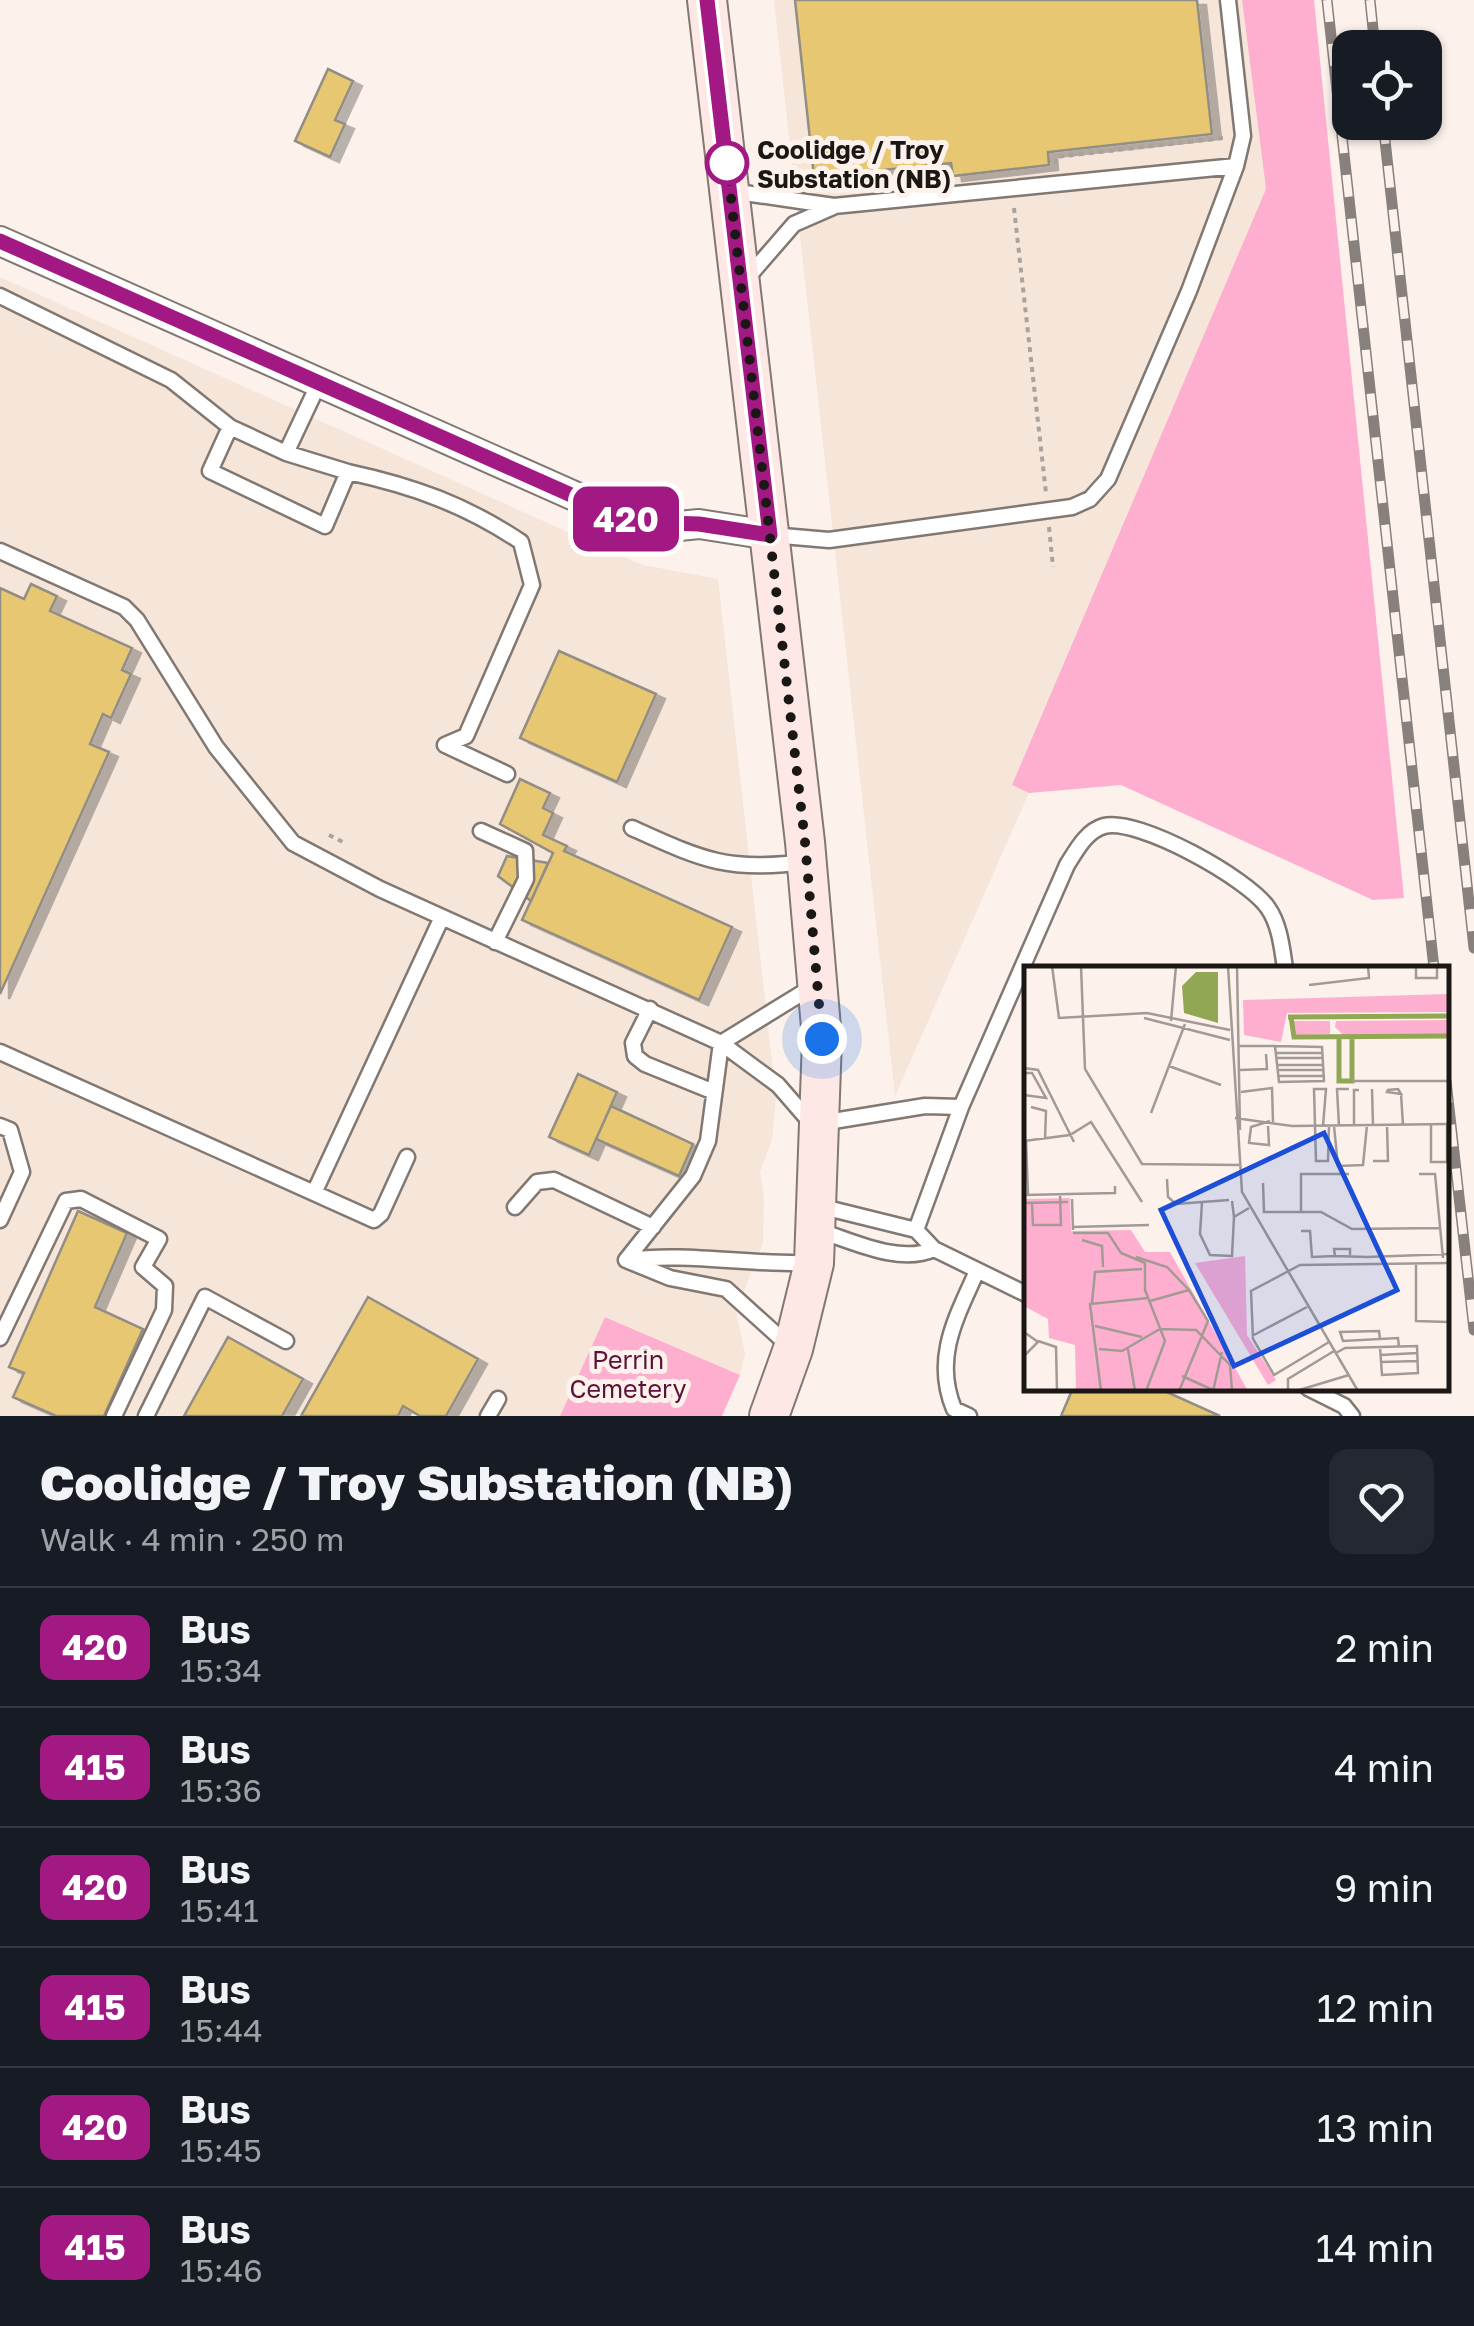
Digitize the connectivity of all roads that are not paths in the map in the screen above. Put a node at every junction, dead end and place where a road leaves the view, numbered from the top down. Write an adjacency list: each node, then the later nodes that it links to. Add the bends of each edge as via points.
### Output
1 (707, 0): 4 (main road)
2 (1228, 0): 3 (lane, via 1243,136)
3 (1236, 166): 5 (lane); 13 (lane, via 1108,479 1090,498 1072,508 830,540)
4 (730, 191): 5 (lane); 7 (main road)
5 (834, 206): 7 (lane, via 794,224)
6 (0, 241): 9 (street)
7 (741, 286): 13 (main road)
8 (0, 296): 10 (lane, via 171,380)
9 (319, 383): 11 (lane); 13 (street, via 632,522)
10 (230, 427): 11 (lane); 12 (lane, via 210,470 325,526)
11 (286, 453): 12 (lane)
12 (348, 472): 15 (lane, via 454,502 521,542 532,585 466,736 445,745)
13 (770, 535): 18 (main road)
14 (0, 551): 19 (lane, via 124,607 216,747 293,843)
15 (507, 774)
16 (632, 828): 18 (lane, via 711,863 754,869)
17 (481, 831): 20 (lane, via 525,851 526,879)
18 (807, 862): 22 (main road)
19 (442, 917): 20 (lane); 31 (lane)
20 (495, 942): 23 (lane)
21 (1284, 966): 27 (lane, via 1269,908 1240,879 1132,826 1104,826 1083,840 1067,865)
22 (817, 984): 24 (lane); 29 (main road)
23 (650, 1010): 24 (lane); 26 (lane, via 633,1043 635,1056)
24 (721, 1043): 26 (lane); 29 (lane, via 778,1085)
25 (0, 1052): 31 (lane)
26 (714, 1092): 34 (lane, via 708,1141 693,1176)
27 (961, 1108): 29 (lane, via 925,1106); 35 (lane)
28 (0, 1126): 33 (lane, via 10,1130 22,1172)
29 (820, 1129): 36 (main road)
30 (407, 1157): 31 (lane, via 374,1220)
31 (314, 1194)
32 (515, 1208): 34 (lane, via 537,1182 554,1180)
33 (0, 1220)
34 (653, 1227): 38 (lane)
35 (916, 1230): 36 (lane); 37 (lane)
36 (816, 1233): 37 (lane, via 896,1254); 38 (lane, via 738,1263 672,1254); 43 (main road)
37 (934, 1249): 39 (lane)
38 (626, 1260): 43 (lane, via 670,1278 726,1288)
39 (977, 1271): 40 (lane); 50 (lane, via 946,1340 944,1384 954,1410)
40 (1024, 1293)
41 (0, 1338): 46 (lane, via 66,1201 82,1199 158,1239 143,1267 165,1286 164,1310)
42 (286, 1342): 47 (lane, via 206,1297)
43 (794, 1349): 49 (main road)
44 (1314, 1391): 51 (lane)
45 (498, 1398): 48 (lane)
46 (114, 1416)
47 (146, 1416)
48 (488, 1416)
49 (769, 1416)
50 (969, 1416)
51 (1352, 1416)

